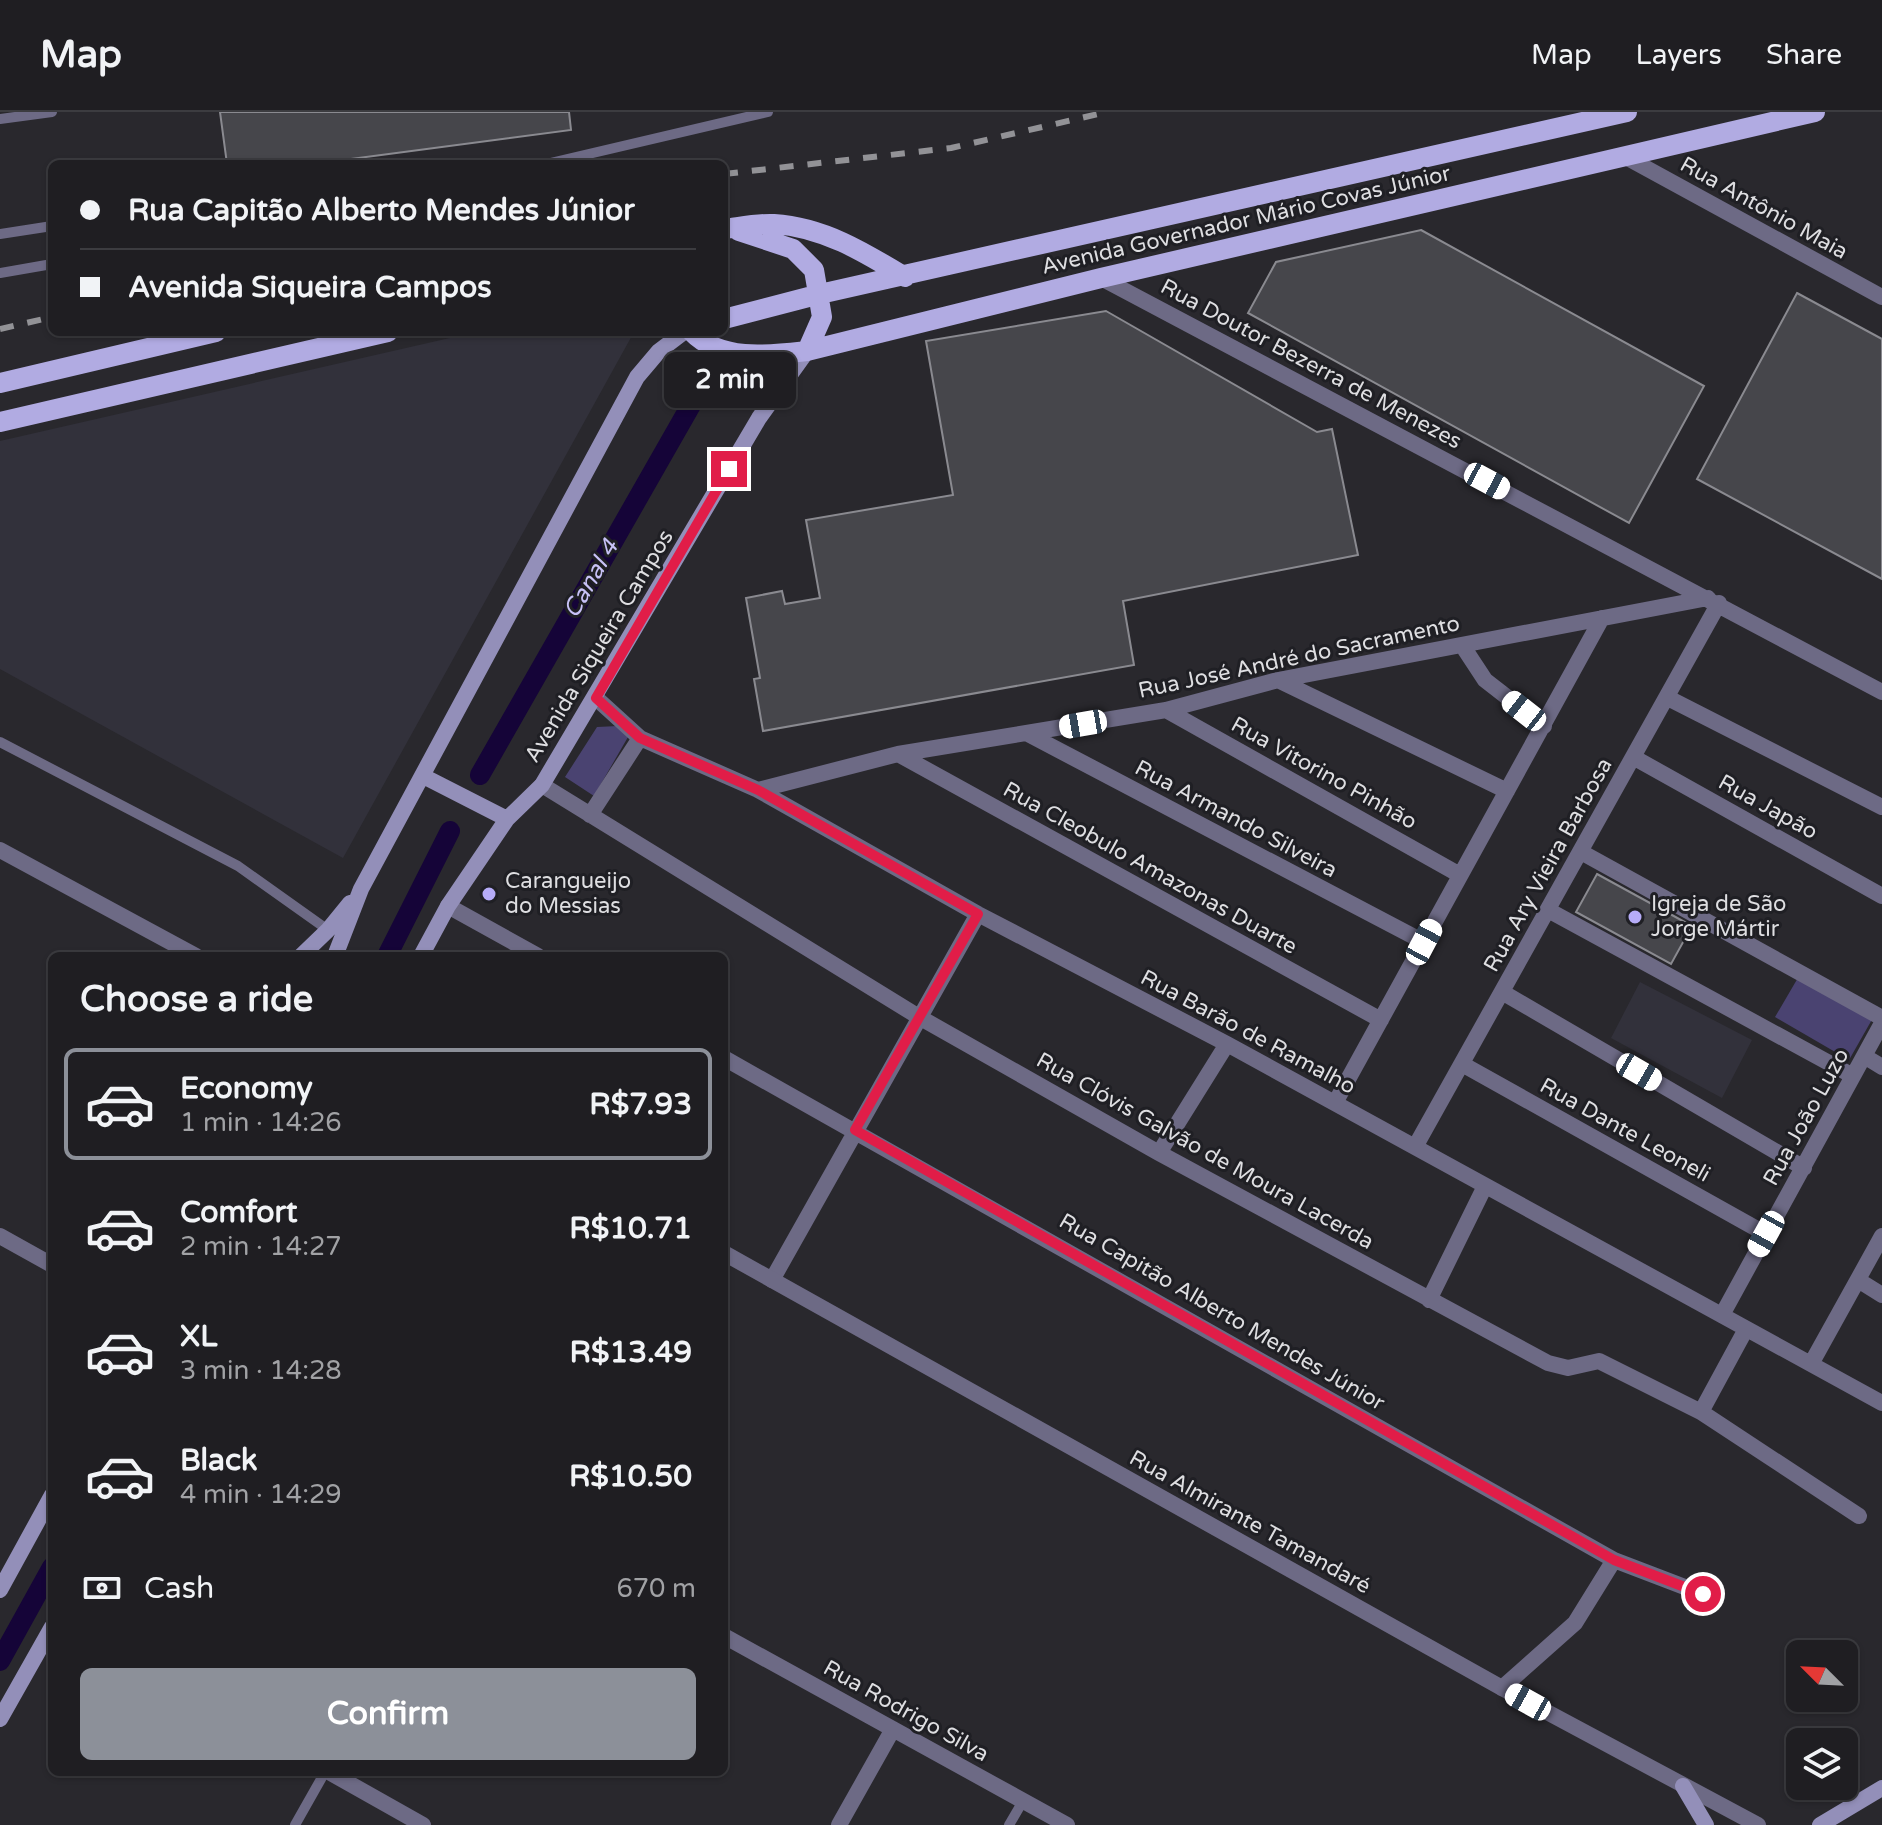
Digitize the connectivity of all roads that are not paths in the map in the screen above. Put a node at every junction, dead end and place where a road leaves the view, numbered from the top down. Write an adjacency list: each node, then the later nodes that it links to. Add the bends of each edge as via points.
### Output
1 (52, 112): 5 (lane)
2 (768, 112): 7 (lane)
3 (1627, 112): 13 (main road, Avenida Governador Mário Covas Júnior)
4 (1815, 112): 6 (main road, Avenida Governador Mário Covas Júnior)
5 (0, 119)
6 (1624, 156): 14 (main road, Avenida Governador Mário Covas Júnior); 16 (street, Rua Antônio Maia)
7 (562, 160)
8 (48, 227): 10 (lane)
9 (728, 229): 13 (main road, via 771,224 803,228 850,244); 15 (main road, via 793,249 814,270)
10 (0, 234)
11 (48, 265): 12 (lane)
12 (0, 273)
13 (905, 277): 15 (main road, Avenida Governador Mário Covas Júnior)
14 (1101, 278): 22 (main road, Avenida Governador Mário Covas Júnior); 25 (street, Rua Doutor Bezerra de Menezes)
15 (820, 294): 17 (main road, Avenida Governador Mário Covas Júnior); 22 (main road, via 822,317)
16 (1882, 297)
17 (728, 318)
18 (199, 336): 23 (main road)
19 (371, 336): 24 (main road)
20 (679, 336): 39 (main road, via 637,377)
21 (698, 336): 22 (main road, Avenida Governador Mário Covas Júnior, via 733,352)
22 (807, 351): 30 (main road, Avenida Siqueira Campos, via 759,418)
23 (0, 383)
24 (0, 422)
25 (1714, 601): 26 (street, Rua José André do Sacramento); 29 (street, Rua Doutor Bezerra de Menezes); 31 (street, Rua Ary Vieira Barbosa)
26 (1602, 618): 27 (street, Rua José André do Sacramento); 33 (street)
27 (1462, 645): 28 (street, Rua José André do Sacramento); 33 (street, via 1485,680)
28 (1278, 680): 32 (street, Rua José André do Sacramento); 42 (street)
29 (1882, 692)
30 (596, 698): 35 (street, Rua Barão de Ramalho); 40 (main road, Avenida Siqueira Campos)
31 (1668, 698): 38 (street, Rua Ary Vieira Barbosa); 43 (street)
32 (1166, 710): 34 (street, Rua José André do Sacramento); 48 (street, Rua Vitorino Pinhão)
33 (1544, 726): 42 (street)
34 (1028, 734): 37 (street, Rua José André do Sacramento); 55 (street, Rua Armando Silveira)
35 (640, 738): 41 (street, Rua Barão de Ramalho); 45 (street)
36 (0, 742): 54 (lane, via 238,866)
37 (898, 754): 41 (street, Rua José André do Sacramento); 63 (street, Rua Cleobulo Amazonas Duarte)
38 (1633, 757): 47 (street, Rua Ary Vieira Barbosa); 50 (street, Rua Japão)
39 (423, 776): 44 (main road); 49 (main road)
40 (542, 785): 44 (main road, Avenida Siqueira Campos); 45 (street, Rua Clóvis Galvão de Moura Lacerda)
41 (758, 790): 53 (street, Rua Barão de Ramalho)
42 (1507, 791): 48 (street)
43 (1882, 807)
44 (501, 815): 51 (main road, Avenida Siqueira Campos)
45 (590, 815): 62 (street, Rua Clóvis Galvão de Moura Lacerda)
46 (0, 850): 56 (street)
47 (1581, 852): 52 (street, Rua Ary Vieira Barbosa); 64 (street)
48 (1460, 875): 55 (street)
49 (361, 889): 54 (main road); 58 (main road)
50 (1882, 896)
51 (448, 906): 59 (main road, Avenida Siqueira Campos); 60 (street)
52 (1548, 910): 61 (street, Rua Ary Vieira Barbosa); 70 (street)
53 (978, 914): 62 (street); 65 (street, Rua Barão de Ramalho)
54 (328, 930): 57 (main road)
55 (1424, 942): 63 (street)
56 (189, 952)
57 (305, 952)
58 (337, 952)
59 (423, 952)
60 (531, 952)
61 (1502, 992): 68 (street, Rua Ary Vieira Barbosa); 75 (street)
62 (919, 1017): 72 (street); 74 (street, Rua Clóvis Galvão de Moura Lacerda)
63 (1381, 1020): 71 (street)
64 (1881, 1026): 66 (street, Rua João Luzo)
65 (1227, 1044): 71 (street, Rua Barão de Ramalho); 74 (street)
66 (1864, 1056): 69 (street); 70 (street, Rua João Luzo)
67 (728, 1060): 72 (street, Rua Capitão Alberto Mendes Júnior)
68 (1462, 1064): 73 (street, Rua Ary Vieira Barbosa); 77 (street, Rua Dante Leoneli)
69 (1882, 1067)
70 (1853, 1076): 75 (street, Rua João Luzo)
71 (1335, 1103): 73 (street, Rua Barão de Ramalho)
72 (855, 1130): 82 (street); 93 (street, Rua Capitão Alberto Mendes Júnior)
73 (1415, 1147): 76 (street, Rua Barão de Ramalho)
74 (1159, 1153): 85 (street, Rua Clóvis Galvão de Moura Lacerda)
75 (1804, 1168): 77 (street, Rua João Luzo)
76 (1485, 1186): 85 (street); 86 (street, Rua Barão de Ramalho)
77 (1766, 1234): 86 (street, Rua João Luzo)
78 (0, 1236): 81 (street)
79 (1882, 1236): 83 (street)
80 (728, 1255): 82 (street, Rua Almirante Tamandaré)
81 (48, 1263)
82 (772, 1280): 98 (street, Rua Almirante Tamandaré)
83 (1858, 1280): 84 (street); 88 (street)
84 (1882, 1295)
85 (1429, 1300): 90 (street, Rua Clóvis Galvão de Moura Lacerda, via 1548,1363 1568,1368 1599,1361)
86 (1722, 1315): 87 (street, Rua Barão de Ramalho)
87 (1746, 1329): 88 (street, Rua Barão de Ramalho); 90 (street)
88 (1811, 1364): 89 (street, Rua Barão de Ramalho)
89 (1882, 1403)
90 (1701, 1412): 92 (street, Rua Clóvis Galvão de Moura Lacerda)
91 (48, 1502): 94 (main road)
92 (1859, 1516)
93 (1614, 1560): 95 (street, Rua Capitão Alberto Mendes Júnior); 98 (street, via 1575,1623)
94 (1, 1587)
95 (1703, 1594)
96 (48, 1634): 99 (main road)
97 (728, 1638): 100 (street, Rua Rodrigo Silva)
98 (1502, 1688): 103 (street, Rua Almirante Tamandaré)
99 (0, 1719)
100 (893, 1729): 105 (street, Rua Rodrigo Silva); 108 (street)
101 (325, 1776): 107 (lane)
102 (334, 1776): 106 (street)
103 (1683, 1786): 111 (main road); 112 (street, Rua Almirante Tamandaré)
104 (1882, 1788): 113 (main road)
105 (1023, 1801): 109 (lane); 110 (street, Rua Rodrigo Silva)
106 (415, 1823)
107 (295, 1825)
108 (839, 1825)
109 (1009, 1825)
110 (1067, 1825)
111 (1706, 1825)
112 (1758, 1825)
113 (1820, 1825)

